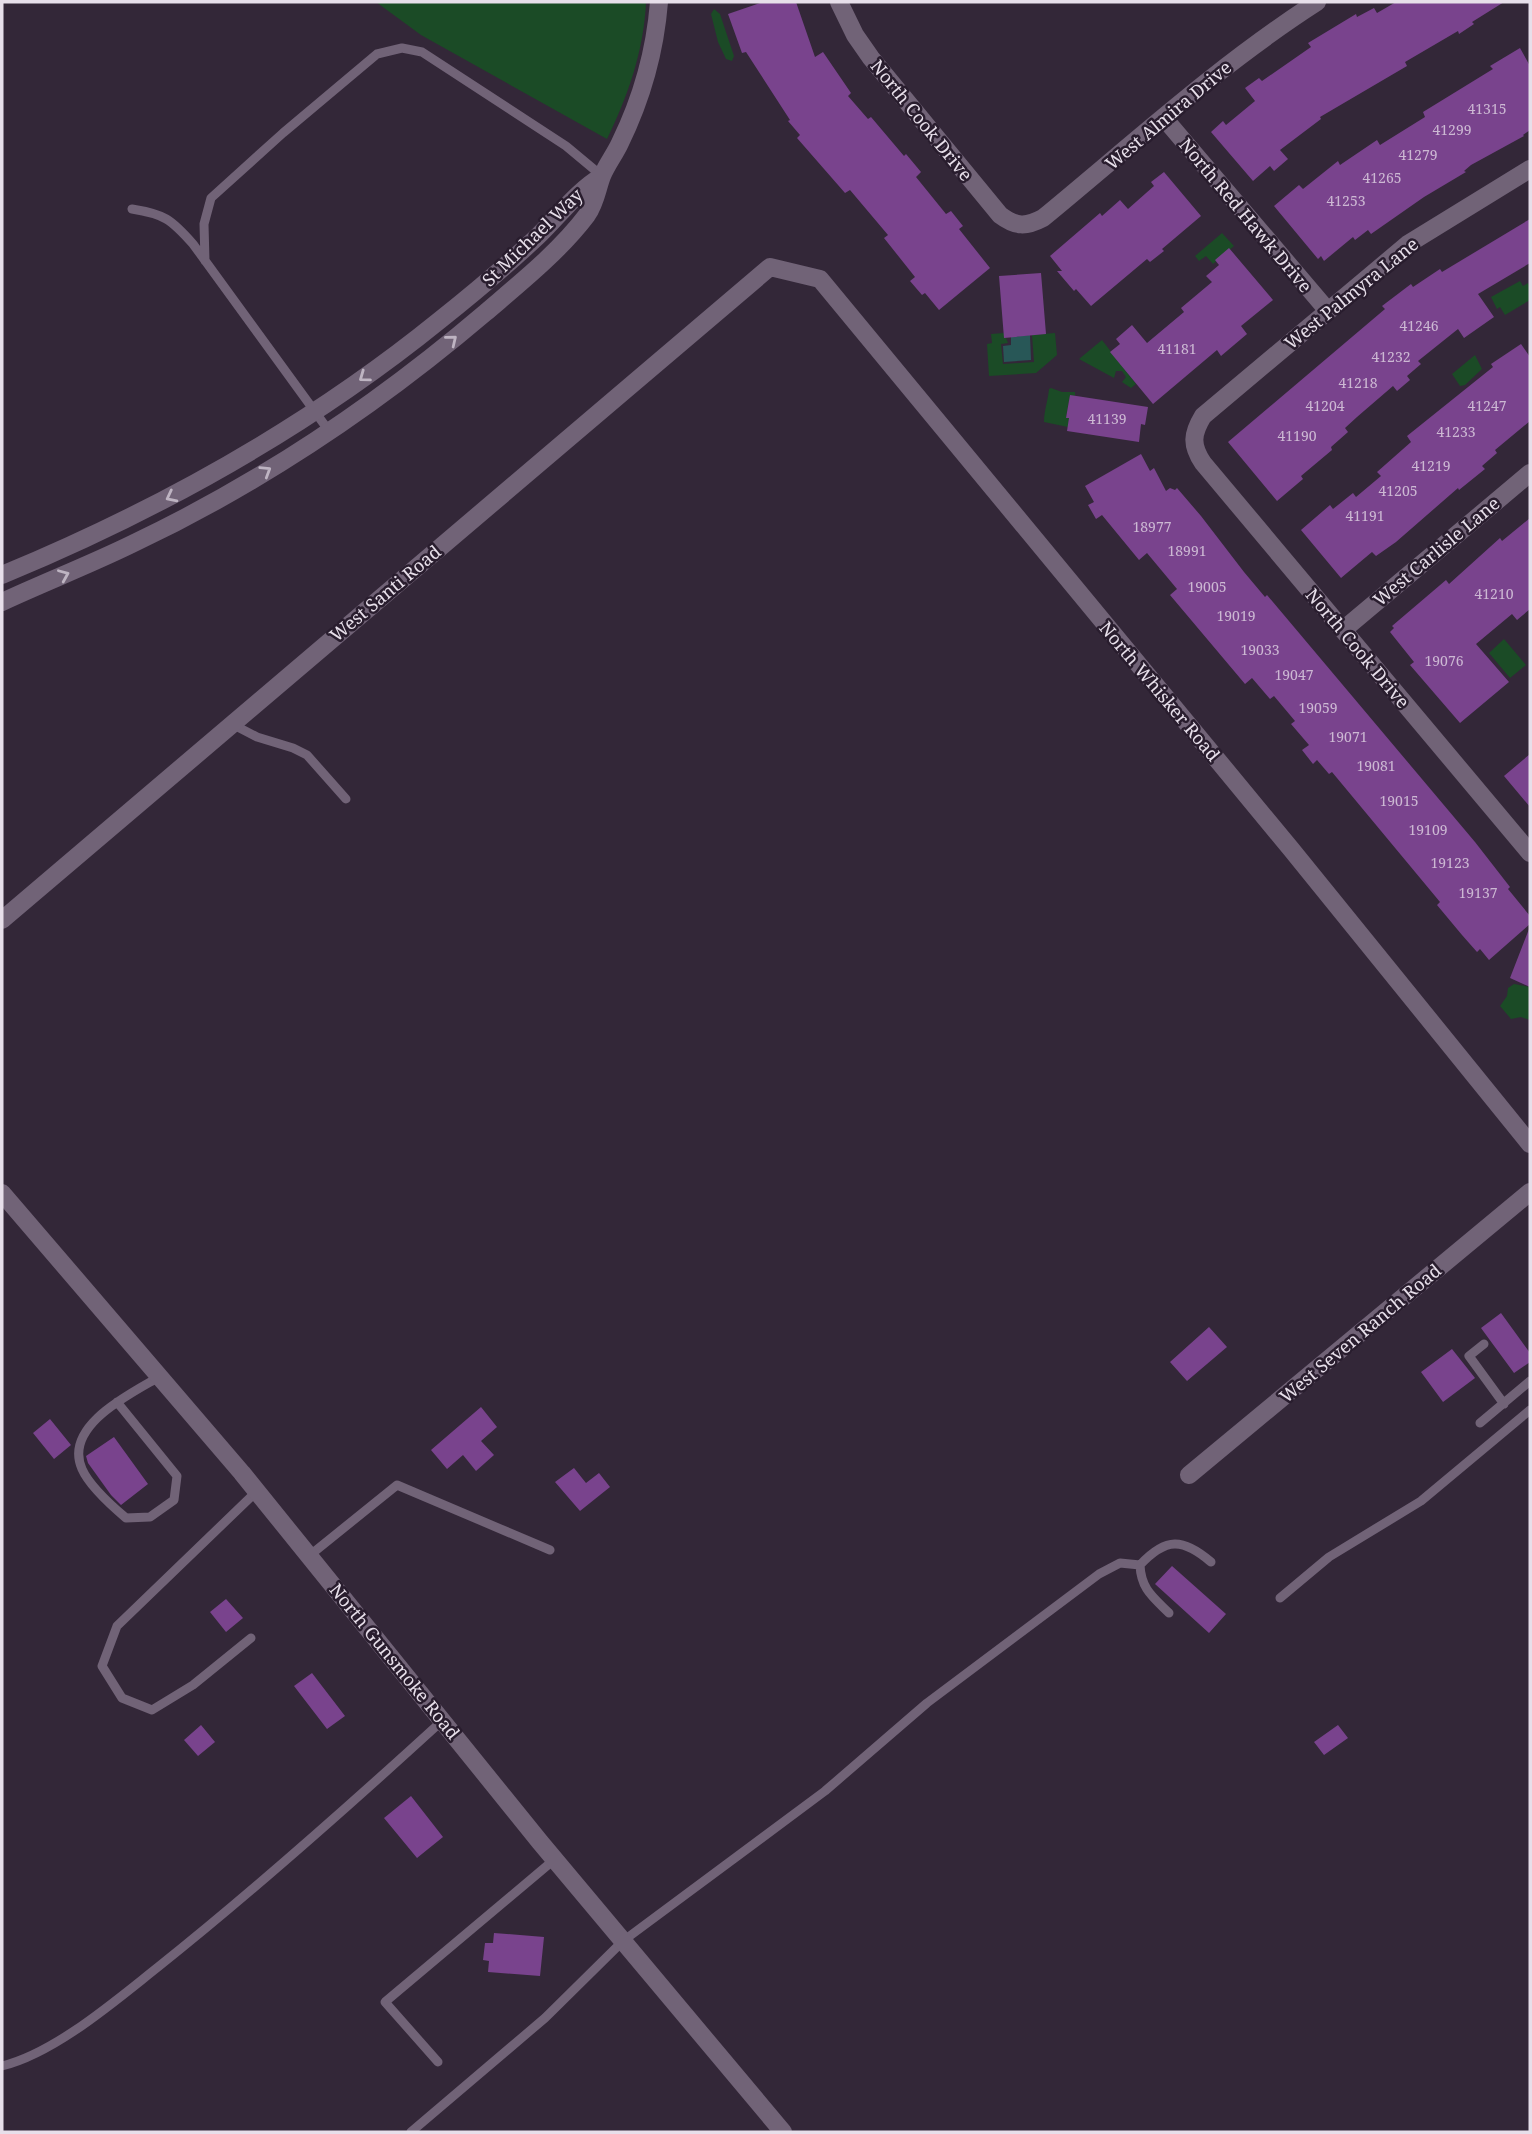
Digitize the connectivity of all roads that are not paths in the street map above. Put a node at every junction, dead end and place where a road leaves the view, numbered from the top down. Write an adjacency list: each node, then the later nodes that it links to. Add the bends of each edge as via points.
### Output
1 (659, 2): 6 (street, via 656,36 634,113)
2 (839, 2): 8 (street, North Cook Drive, via 871,58 1000,215)
3 (1317, 2): 4 (street, West Almira Drive, via 1233,60)
4 (1164, 118): 8 (street, West Almira Drive, via 1043,218); 11 (street, North Red Hawk Drive)
5 (1530, 170): 11 (street, West Palmyra Lane, via 1408,244)
6 (602, 176): 9 (lane, via 566,145 422,52 402,48 377,54 211,198 204,224); 12 (street, St Michael Way, one-way to 12, via 584,187 502,270 397,354); 13 (street, St Michael Way, one-way to 6, via 421,365 517,286 588,214)
7 (132, 209): 9 (lane, via 158,213 177,226)
8 (1020, 226)
9 (205, 261): 12 (lane)
10 (770, 267): 21 (street, West Santi Road); 25 (street, North Whisker Road, via 820,279)
11 (1328, 311): 14 (street, West Palmyra Lane, via 1203,416)
12 (315, 411): 13 (lane); 16 (street, St Michael Way, one-way to 16, via 232,463)
13 (329, 431): 17 (street, St Michael Way, one-way to 13, via 243,485)
14 (1192, 440): 20 (street, North Cook Drive, via 1203,463)
15 (1530, 473): 20 (street, West Carlisle Lane)
16 (99, 533): 17 (lane); 18 (street, St Michael Way)
17 (110, 554): 19 (street, St Michael Way, one-way to 17)
18 (2, 575)
19 (2, 602)
20 (1343, 630): 23 (street, North Cook Drive)
21 (232, 724): 22 (lane, via 307,755); 24 (street, West Santi Road)
22 (346, 799)
23 (1530, 853)
24 (2, 920)
25 (1530, 1144)
26 (1530, 1192): 35 (street, West Seven Ranch Road)
27 (2, 1193): 29 (street, North Gunsmoke Road)
28 (1484, 1344): 32 (lane, via 1469,1356)
29 (159, 1377): 31 (lane); 36 (street, North Gunsmoke Road)
30 (1530, 1381): 32 (lane)
31 (117, 1402): 31 (lane, via 87,1428 79,1448 82,1469 126,1518 150,1517 174,1500 177,1476)
32 (1504, 1404): 34 (lane)
33 (1530, 1410): 41 (lane, via 1421,1501 1329,1557)
34 (1480, 1423)
35 (1189, 1475)
36 (257, 1491): 38 (street, North Gunsmoke Road); 43 (lane, via 117,1626 102,1666 122,1698 152,1710 193,1685)
37 (550, 1550): 38 (lane, via 397,1485)
38 (309, 1556): 44 (street, North Gunsmoke Road)
39 (1211, 1562): 40 (lane, via 1182,1543 1167,1544)
40 (1139, 1565): 42 (lane, via 1140,1580); 46 (lane, via 1120,1563 1099,1574 927,1703 825,1791)
41 (1280, 1598)
42 (1169, 1613)
43 (250, 1638)
44 (443, 1720): 45 (street, North Gunsmoke Road); 48 (lane, via 306,1845 120,1998 48,2048)
45 (555, 1859): 46 (street, North Gunsmoke Road); 47 (lane, via 385,2001)
46 (623, 1941): 49 (lane, via 545,2018); 50 (street, North Gunsmoke Road)
47 (438, 2062)
48 (2, 2066)
49 (411, 2132)
50 (783, 2132)

